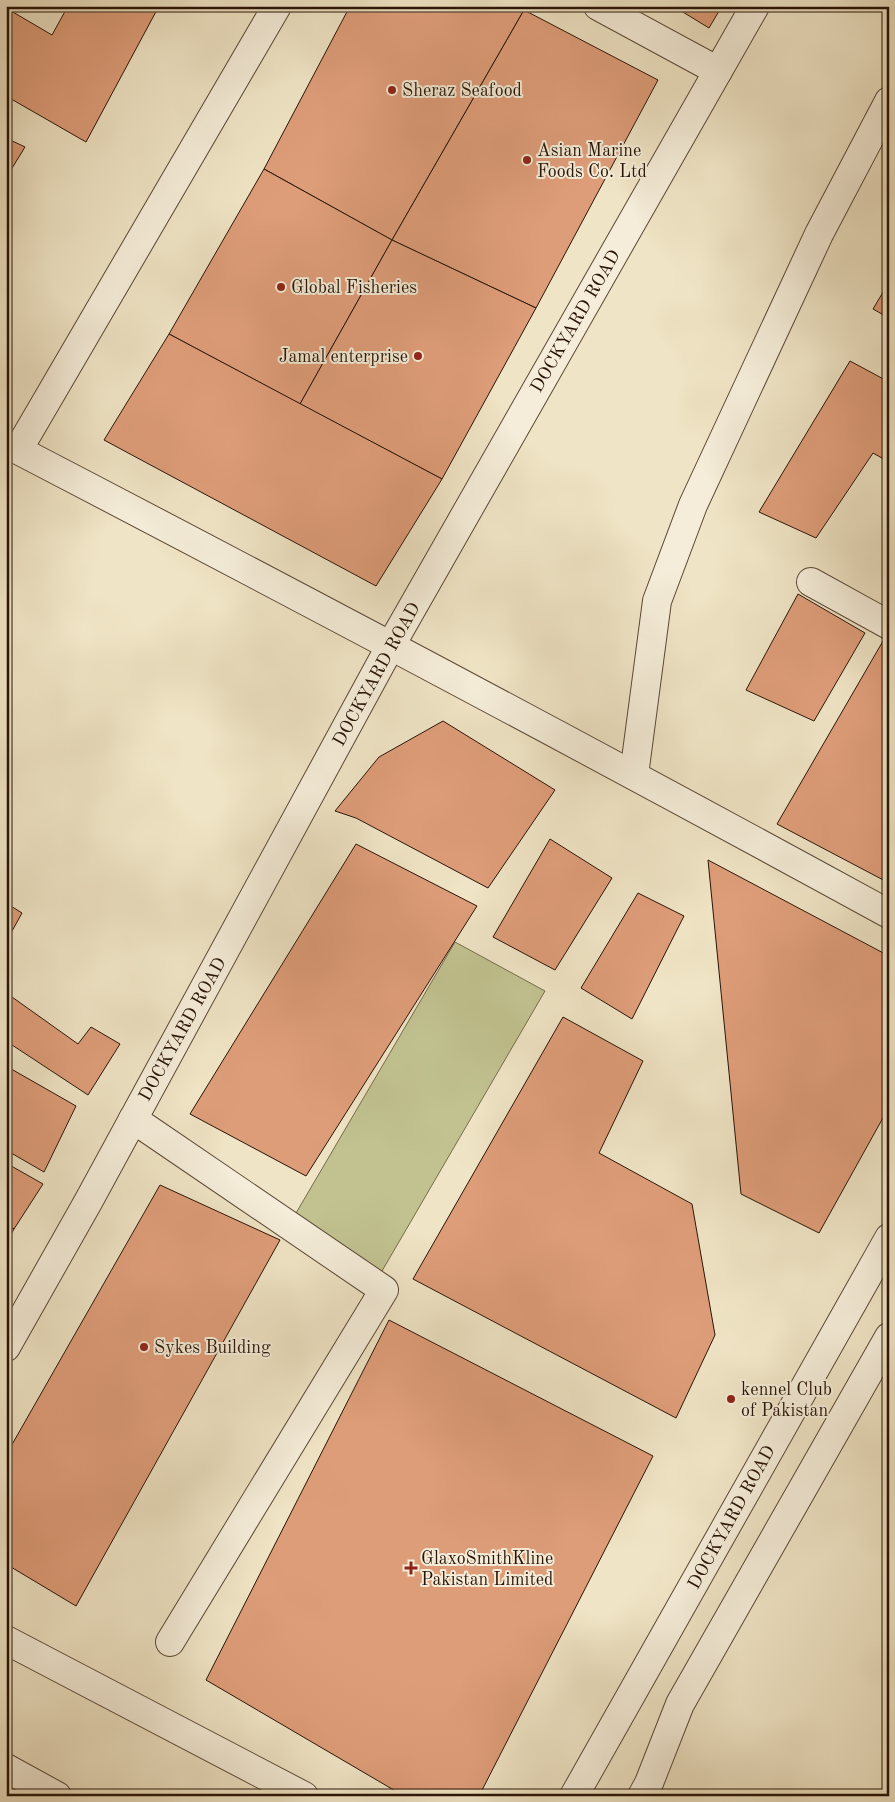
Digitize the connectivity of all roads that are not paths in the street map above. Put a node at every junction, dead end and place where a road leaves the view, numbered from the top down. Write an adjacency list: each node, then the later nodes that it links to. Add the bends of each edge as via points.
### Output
1 (277, 6): 6 (street)
2 (598, 6): 4 (street)
3 (755, 6): 4 (street, DOCKYARD ROAD)
4 (718, 71): 9 (street, DOCKYARD ROAD)
5 (889, 101): 10 (street, via 819,234 697,496 657,601)
6 (12, 446): 9 (street)
7 (811, 582): 8 (street)
8 (889, 625)
9 (391, 645): 10 (street); 12 (street, DOCKYARD ROAD)
10 (634, 775): 11 (street)
11 (889, 914)
12 (133, 1119): 15 (street, DOCKYARD ROAD); 17 (street, via 384,1290)
13 (889, 1238): 21 (street, DOCKYARD ROAD)
14 (889, 1337): 22 (street, via 680,1704)
15 (6, 1347)
16 (6, 1640): 20 (street)
17 (170, 1642)
18 (6, 1768): 19 (street)
19 (57, 1796)
20 (304, 1796)
21 (574, 1796)
22 (642, 1796)

